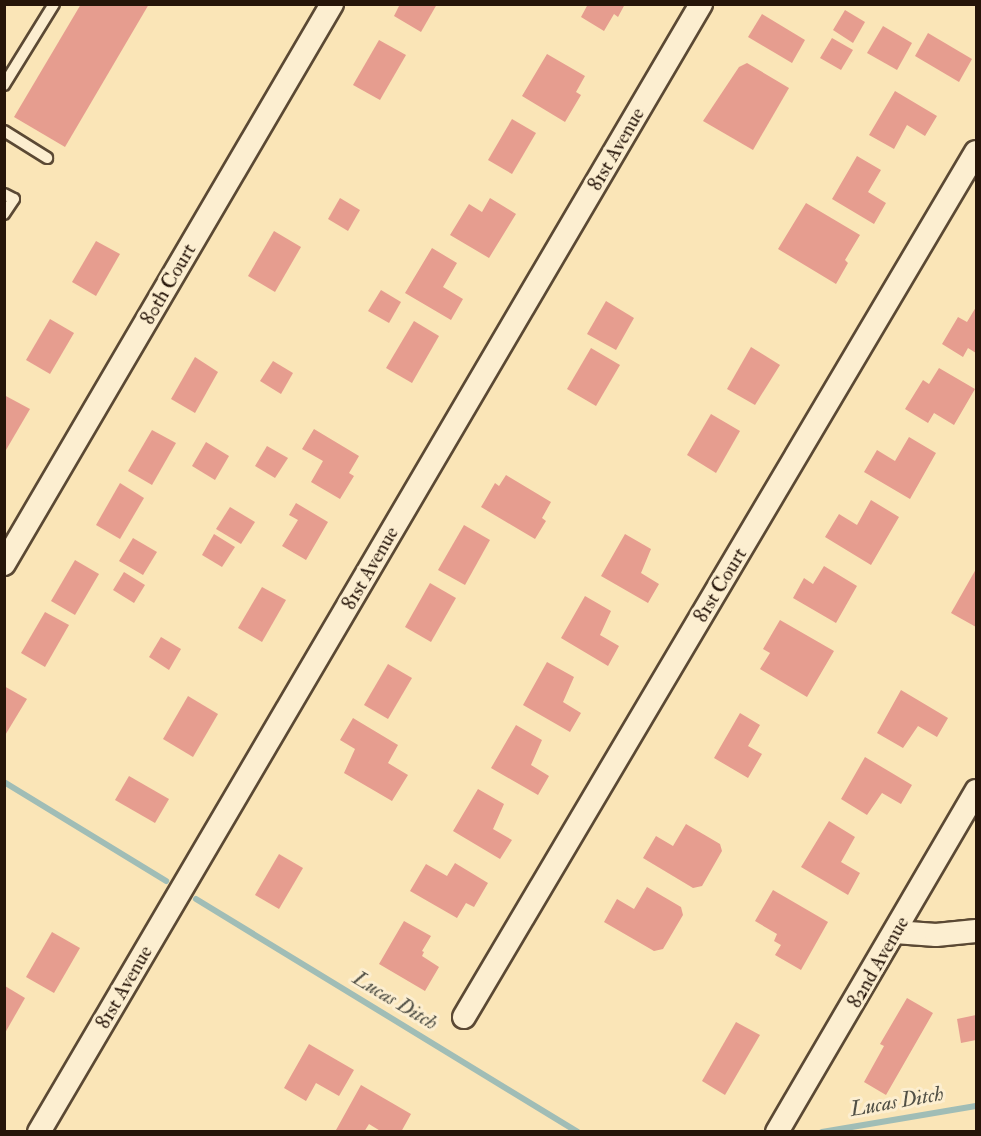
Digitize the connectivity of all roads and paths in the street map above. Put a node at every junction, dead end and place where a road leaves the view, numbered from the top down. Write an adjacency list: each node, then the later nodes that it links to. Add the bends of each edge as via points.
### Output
1 (54, 4): 4 (lane)
2 (332, 4): 10 (street, 80th Court)
3 (701, 4): 15 (street, 81st Avenue)
4 (4, 85)
5 (4, 131): 7 (lane)
6 (976, 152): 14 (street, 81st Court)
7 (47, 158)
8 (4, 194): 9 (lane, via 14,199)
9 (4, 214)
10 (4, 564)
11 (976, 791): 13 (street, 82nd Avenue)
12 (976, 931): 13 (street, via 936,935)
13 (895, 932): 16 (street, 82nd Avenue)
14 (464, 1017)
15 (39, 1131)
16 (777, 1131)

